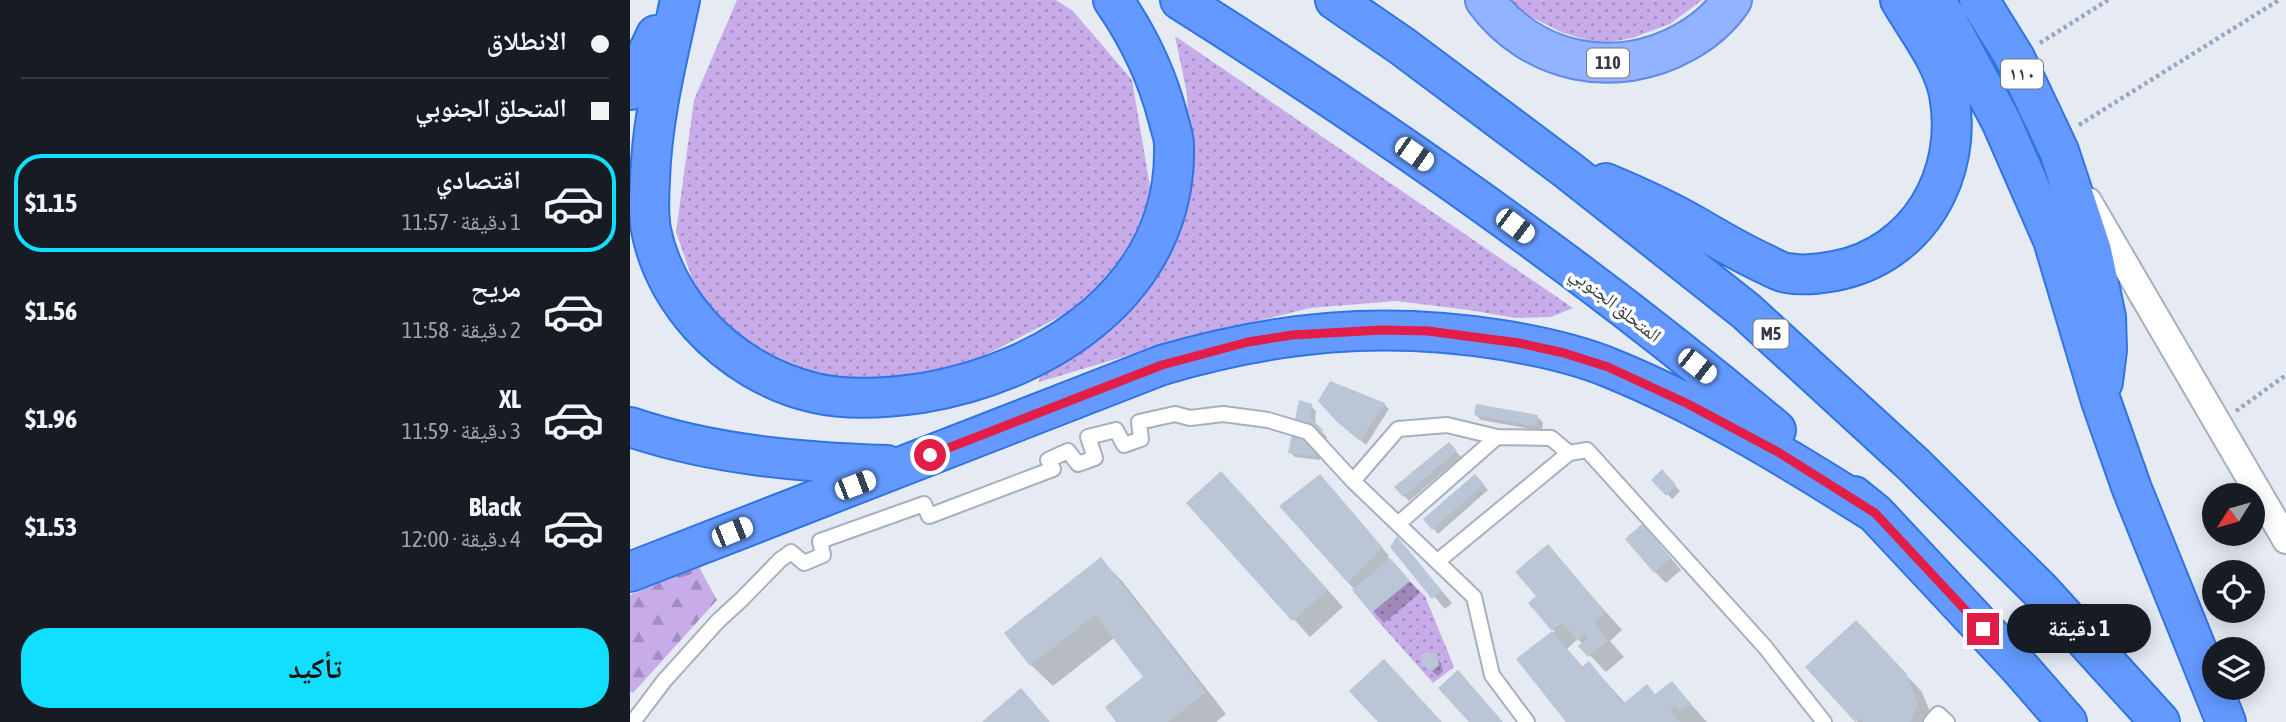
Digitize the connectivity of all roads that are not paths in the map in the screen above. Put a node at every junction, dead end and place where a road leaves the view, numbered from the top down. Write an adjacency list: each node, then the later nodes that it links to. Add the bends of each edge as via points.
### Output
1 (673, 0): 11 (highway)
2 (680, 0): 3 (highway, via 654,126 649,205 657,250 671,284 711,337 754,369 817,393 873,397 942,390 1034,357 1089,323 1140,266 1169,194 1174,142 1154,74)
3 (1113, 0)
4 (1180, 0): 20 (highway, المتحلق الجنوبي, via 1354,112 1494,210 1755,412)
5 (1335, 0): 13 (highway, M5)
6 (1485, 0): 7 (main road, 110, via 1499,19 1528,41 1561,56 1596,63 1632,62 1667,52 1699,34)
7 (1732, 0)
8 (1900, 0): 13 (highway, via 1937,61 1953,123 1941,186 1925,214 1878,256 1828,272 1785,273 1667,210)
9 (1936, 0): 14 (highway, via 2029,180 2053,240)
10 (1979, 0): 12 (highway, ١١٠, via 2015,58)
11 (630, 90)
12 (2057, 146): 14 (highway, via 2092,251 2105,307 2107,350); 22 (street, ١١٠)
13 (1569, 171): 31 (highway, M5, via 1746,312 1914,465 2040,590)
14 (2101, 401): 32 (highway)
15 (630, 428): 18 (highway, via 698,447 761,457)
16 (1497, 437): 17 (lane, via 1551,438); 19 (lane, via 1447,425 1398,429); 21 (lane)
17 (1569, 453): 23 (lane); 27 (lane, via 1587,450 1765,648)
18 (906, 465): 20 (highway, via 1120,380 1204,352 1292,335 1428,331 1519,343 1608,367 1728,424); 24 (highway)
19 (1353, 481): 21 (lane); 25 (lane, via 1308,432 1268,420 1175,414 1139,422 1141,439 1124,445 1116,430 1088,437 1095,458 1078,464 1068,451 1048,460 1053,469 929,516 924,504 820,541 823,555 804,563 791,552 718,621)
20 (1875, 513): 30 (highway, المتحلق الجنوبي)
21 (1398, 524): 23 (lane)
22 (2286, 540)
23 (1437, 561): 26 (lane, via 1474,597 1492,675)
24 (630, 572)
25 (633, 722)
26 (1527, 722)
27 (1824, 722)
28 (1931, 722): 29 (lane, via 1938,714)
29 (1947, 722)
30 (2067, 722)
31 (2160, 722)
32 (2226, 722)

